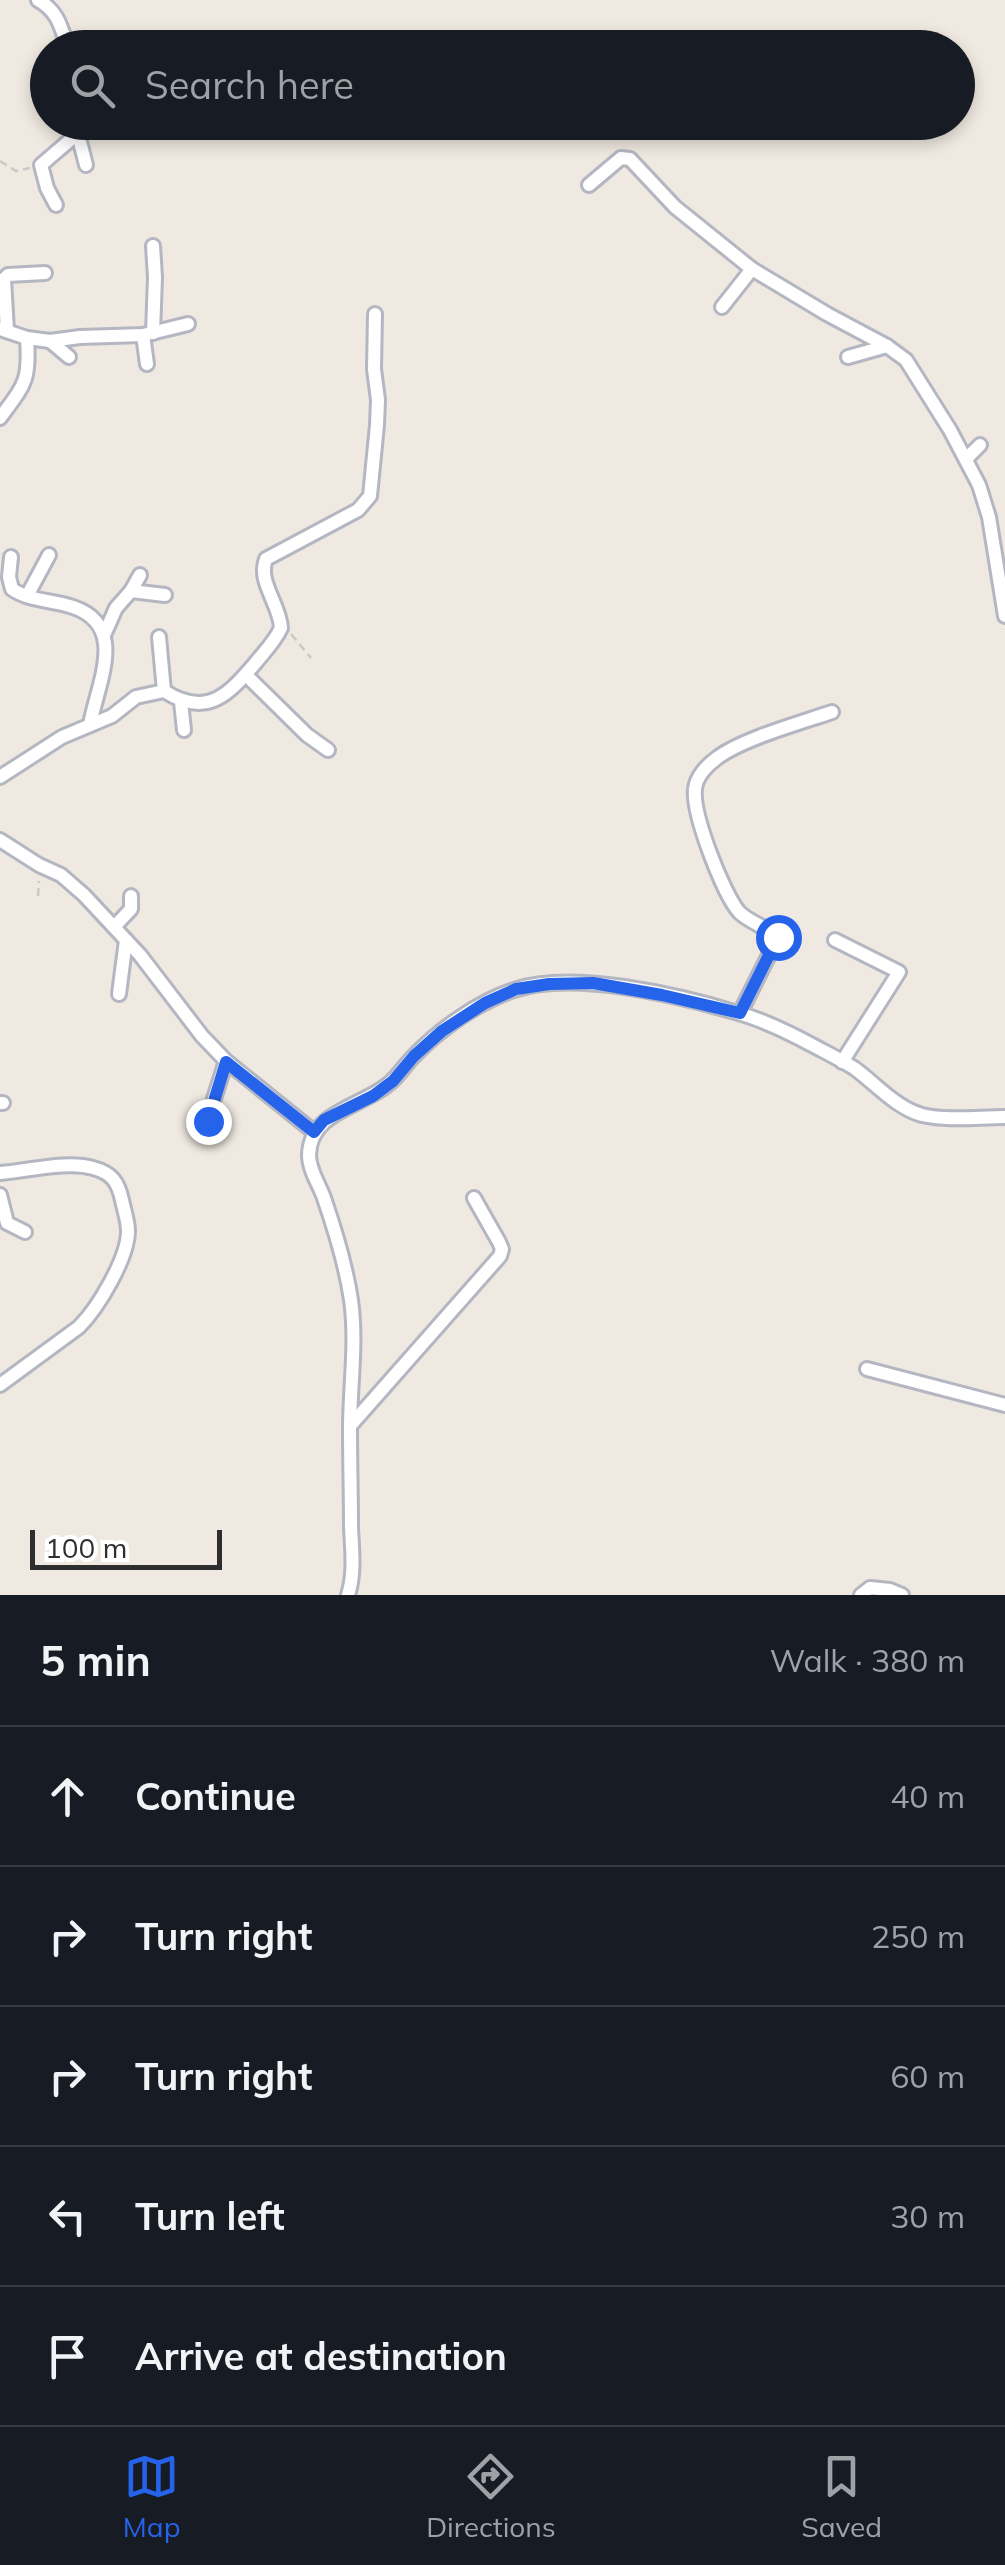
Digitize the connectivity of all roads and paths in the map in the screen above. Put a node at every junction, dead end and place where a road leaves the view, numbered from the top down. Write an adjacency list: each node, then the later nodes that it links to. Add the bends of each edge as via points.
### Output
1 (38, 0): 2 (street)
2 (62, 30)
3 (68, 140): 6 (street)
4 (83, 140): 7 (street)
5 (0, 161): 6 (path, via 16,171)
6 (41, 165): 9 (street)
7 (86, 166)
8 (589, 185): 11 (street, via 620,158 630,159 675,207)
9 (56, 206)
10 (153, 246): 17 (street)
11 (752, 269): 13 (street); 20 (street)
12 (45, 273): 16 (street, via 4,279)
13 (722, 307)
14 (375, 314): 34 (street, via 378,400 370,496 358,510 266,559 262,574)
15 (188, 324): 17 (street)
16 (4, 330): 18 (street)
17 (148, 334): 19 (street); 23 (street)
18 (27, 338): 19 (street); 24 (street, via 29,370)
19 (50, 341): 22 (street)
20 (887, 346): 21 (street); 26 (street, via 906,360)
21 (848, 356)
22 (70, 357)
23 (148, 364)
24 (0, 418)
25 (980, 444): 26 (street)
26 (966, 459): 33 (street, via 989,517)
27 (49, 556): 32 (street)
28 (11, 557): 32 (street, via 12,589)
29 (140, 575): 30 (street)
30 (131, 591): 31 (street); 35 (street)
31 (165, 595)
32 (27, 596): 35 (street, via 76,608)
33 (1005, 616)
34 (281, 628): 37 (path); 38 (street)
35 (104, 635): 42 (street, via 106,658)
36 (160, 637): 39 (street)
37 (311, 658)
38 (246, 675): 40 (street, via 220,698); 44 (street)
39 (164, 691): 40 (street); 42 (street, via 136,697)
40 (181, 702): 43 (street)
41 (832, 712): 54 (street, via 718,757 694,789 700,832 729,894 740,912 778,937)
42 (90, 725): 45 (street)
43 (184, 730)
44 (328, 750)
45 (0, 777)
46 (0, 840): 47 (street)
47 (39, 865): 48 (path); 50 (street, via 84,895)
48 (38, 896)
49 (131, 896): 50 (street, via 131,909)
50 (114, 927): 51 (street)
51 (126, 940): 53 (street); 55 (street)
52 (834, 940): 56 (street, via 899,974)
53 (119, 994)
54 (740, 1013): 56 (street); 59 (street, via 593,983 516,989 442,1031 393,1081)
55 (226, 1062): 58 (street); 59 (street)
56 (842, 1062): 57 (street, via 919,1114)
57 (1005, 1116)
58 (208, 1121)
59 (314, 1132): 67 (street, via 309,1160 351,1301)
60 (0, 1174): 65 (street, via 78,1165 111,1175 128,1229 108,1288 80,1328)
61 (0, 1195): 63 (street, via 7,1222)
62 (474, 1198): 67 (street, via 502,1248 500,1256)
63 (25, 1232)
64 (867, 1369): 66 (street)
65 (0, 1385)
66 (1005, 1405)
67 (350, 1426): 68 (street)
68 (348, 1595)
69 (861, 1595): 70 (street, via 870,1588)
70 (902, 1595)

